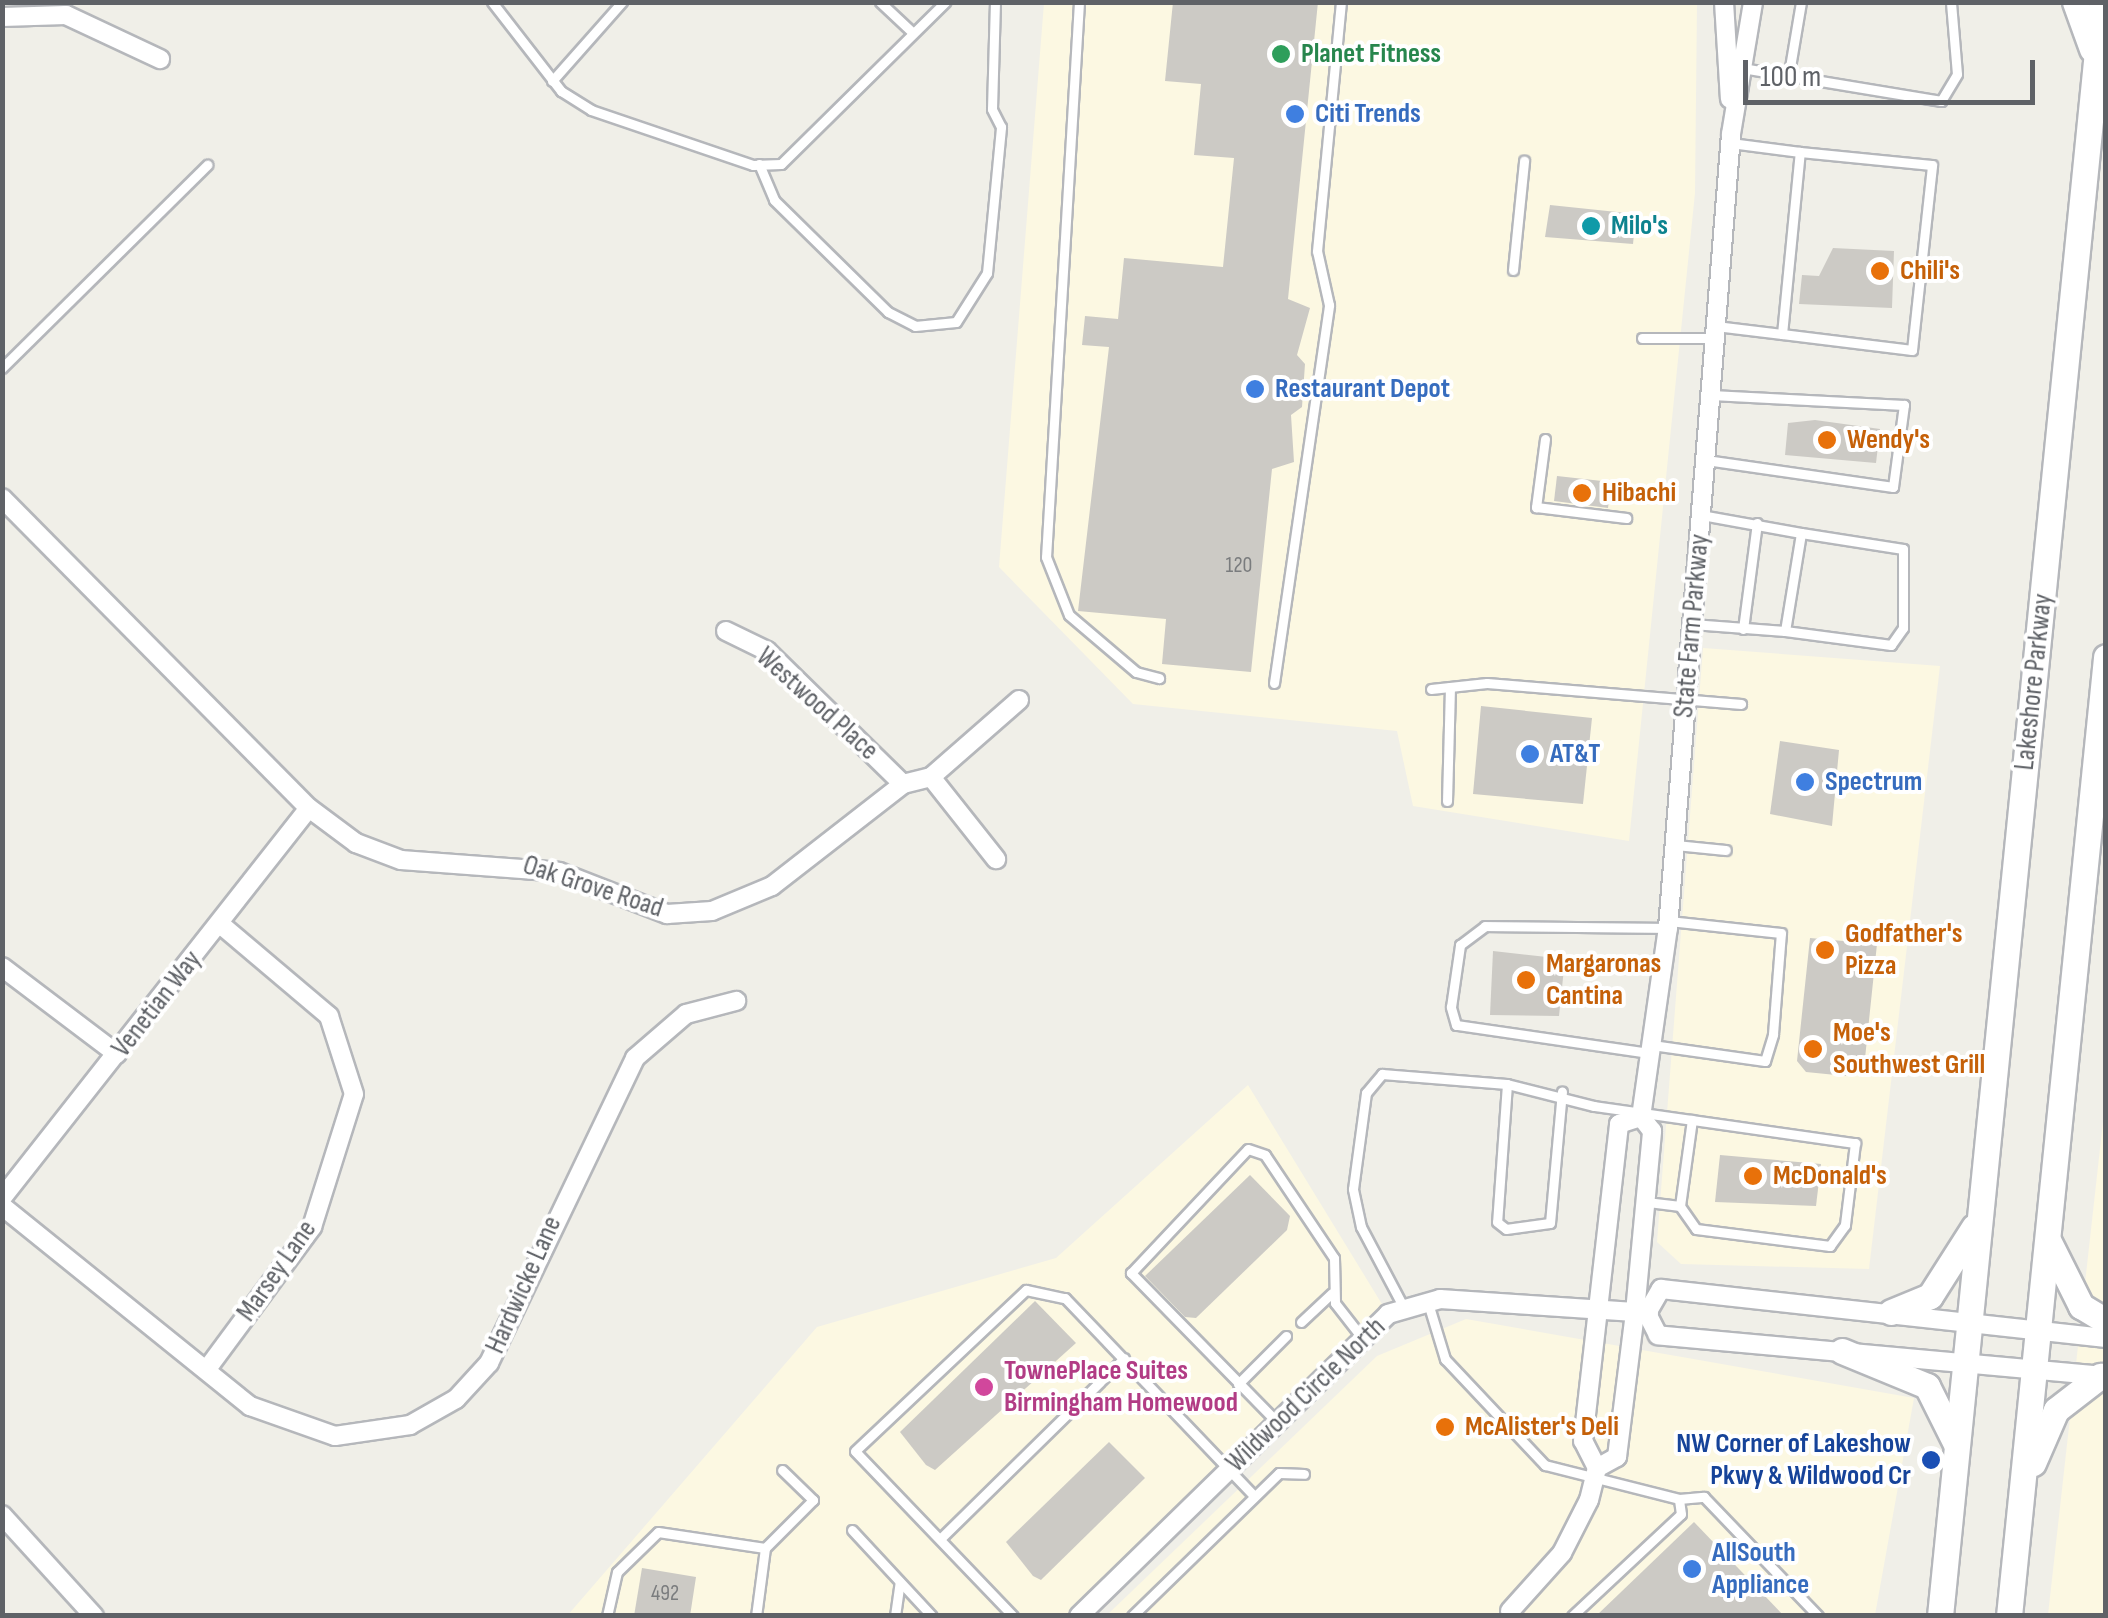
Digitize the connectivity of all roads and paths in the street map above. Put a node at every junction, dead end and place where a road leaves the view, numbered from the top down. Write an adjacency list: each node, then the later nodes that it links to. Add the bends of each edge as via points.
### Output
1 (492, 2): 20 (lane)
2 (622, 2): 20 (lane)
3 (880, 2): 15 (lane)
4 (945, 2): 15 (lane)
5 (995, 2): 24 (lane, via 992,109 1001,127 988,273 956,322 915,326 888,312 774,200)
6 (1079, 2): 44 (lane, via 1046,556 1070,615 1136,672)
7 (1341, 2): 45 (lane, via 1318,250 1329,305)
8 (1724, 2): 21 (street, State Farm Parkway)
9 (1754, 2): 18 (street, State Farm Parkway)
10 (1801, 2): 19 (lane)
11 (1951, 2): 19 (lane, via 1958,16 1951,96)
12 (2074, 2): 17 (main road)
13 (2102, 2): 17 (main road, Lakeshore Parkway)
14 (2, 17): 16 (street, via 66,15)
15 (911, 31): 24 (lane, via 781,164)
16 (160, 59)
17 (2096, 63): 72 (main road, Lakeshore Parkway)
18 (1742, 68): 19 (lane); 21 (street, State Farm Parkway)
19 (1788, 79)
20 (552, 80): 24 (lane, via 591,110)
21 (1731, 138): 22 (lane); 27 (street, State Farm Parkway)
22 (1800, 152): 28 (lane); 28 (lane, via 1932,164 1912,350)
23 (1524, 161): 26 (lane)
24 (760, 164)
25 (207, 165): 30 (lane)
26 (1513, 270)
27 (1716, 332): 28 (lane); 29 (lane); 31 (street, State Farm Parkway)
28 (1782, 334)
29 (1642, 338)
30 (2, 368)
31 (1710, 395): 33 (street, State Farm Parkway); 33 (lane, via 1904,406 1893,486)
32 (1545, 439): 36 (lane, via 1536,506)
33 (1706, 460): 35 (street, State Farm Parkway)
34 (2, 498): 54 (street, Oak Grove Road)
35 (1701, 515): 37 (lane); 39 (street, State Farm Parkway)
36 (1626, 518)
37 (1757, 523): 38 (lane); 40 (lane)
38 (1801, 533): 42 (lane); 42 (lane, via 1903,549 1903,628 1891,644)
39 (1692, 624): 40 (lane); 48 (street, State Farm Parkway)
40 (1743, 629): 42 (lane)
41 (726, 631): 52 (street, Westwood Place, via 767,651)
42 (1785, 631)
43 (2106, 657): 73 (main road)
44 (1160, 678)
45 (1274, 683)
46 (1450, 687): 47 (lane); 48 (lane); 53 (lane)
47 (1431, 689)
48 (1686, 699): 50 (lane); 55 (street, State Farm Parkway)
49 (1019, 700): 51 (street, Oak Grove Road)
50 (1740, 704)
51 (931, 776): 52 (street, Oak Grove Road); 57 (street)
52 (903, 784): 54 (street, Oak Grove Road, via 772,886 712,911 667,914 510,861 401,860)
53 (1447, 801)
54 (309, 808): 58 (street, Venetian Way)
55 (1675, 844): 56 (lane); 59 (street, State Farm Parkway)
56 (1726, 850)
57 (996, 859)
58 (220, 924): 63 (street, Venetian Way); 91 (street, Marsey Lane, via 329,1016 354,1094 312,1226)
59 (1668, 924): 62 (street, State Farm Parkway); 62 (lane, via 1782,933 1774,1034 1765,1060); 62 (lane, via 1485,926 1460,946 1450,1007 1456,1026)
60 (2, 967): 63 (street)
61 (736, 1000): 91 (street, Hardwicke Lane, via 686,1014 635,1058 490,1363 456,1399 410,1425 335,1436 250,1406)
62 (1652, 1049): 66 (street, State Farm Parkway)
63 (117, 1054): 68 (street, Venetian Way)
64 (1507, 1084): 65 (lane); 65 (lane, via 1496,1222 1506,1229 1550,1223); 77 (lane, via 1396,1073 1366,1092 1353,1189 1361,1227)
65 (1562, 1092): 66 (lane, via 1594,1106)
66 (1642, 1113): 67 (lane); 69 (street, State Farm Parkway, via 1652,1131); 76 (street, State Farm Parkway, via 1619,1124)
67 (1692, 1120): 71 (lane); 71 (lane, via 1831,1133 1855,1143 1854,1182 1845,1226 1830,1246 1696,1229)
68 (2, 1198)
69 (1646, 1202): 71 (lane); 79 (street, State Farm Parkway)
70 (2, 1206): 91 (street, Hardwicke Lane)
71 (1680, 1206)
72 (1981, 1213): 78 (main road, via 1930,1296); 80 (main road, Lakeshore Parkway)
73 (2048, 1239): 81 (main road, via 2082,1306); 83 (main road)
74 (1332, 1292): 82 (lane); 86 (lane); 93 (lane, via 1334,1258 1265,1155 1248,1149 1130,1266)
75 (1428, 1302): 76 (street, Wildwood Circle North); 77 (street, Wildwood Circle North); 99 (lane, via 1445,1359 1546,1465)
76 (1598, 1308): 79 (street, Wildwood Circle North); 99 (street, State Farm Parkway, via 1583,1441)
77 (1404, 1310): 86 (street, Wildwood Circle North)
78 (1891, 1312): 79 (street, via 1661,1289); 80 (street)
79 (1641, 1313): 87 (street, Wildwood Circle North, via 1658,1336); 99 (street, State Farm Parkway, via 1616,1456)
80 (1970, 1320): 83 (street); 89 (main road, Lakeshore Parkway)
81 (2106, 1321)
82 (1301, 1322)
83 (2039, 1329): 85 (street); 90 (main road)
84 (1286, 1336): 93 (lane)
85 (2106, 1338)
86 (1363, 1339): 94 (street, Wildwood Circle North)
87 (1842, 1351): 89 (street, Wildwood Circle North); 95 (main road, via 1927,1386)
88 (1124, 1358): 97 (lane); 105 (lane); 105 (lane, via 1064,1298 1026,1290 855,1451)
89 (1966, 1362): 90 (street, Wildwood Circle North); 95 (main road, Lakeshore Parkway)
90 (2035, 1369): 92 (street, Wildwood Circle North); 100 (main road)
91 (207, 1370)
92 (2103, 1376): 100 (main road, via 2056,1410)
93 (1238, 1384): 94 (lane)
94 (1277, 1422): 97 (street, Wildwood Circle North)
95 (1958, 1448): 119 (main road, Lakeshore Parkway)
96 (782, 1470): 106 (lane, via 812,1500)
97 (1228, 1470): 101 (lane); 115 (street, Wildwood Circle North)
98 (1304, 1474): 101 (lane, via 1288,1468)
99 (1595, 1474): 102 (lane); 108 (street, State Farm Parkway, via 1562,1553)
100 (2022, 1491): 120 (main road)
101 (1254, 1496): 116 (lane)
102 (1679, 1499): 117 (lane, via 1681,1514); 118 (lane, via 1704,1497)
103 (2, 1515): 109 (street)
104 (852, 1530): 107 (lane)
105 (940, 1540): 114 (lane)
106 (766, 1548): 110 (lane, via 658,1532 617,1572); 111 (lane)
107 (900, 1582): 112 (lane); 113 (lane)
108 (1508, 1613)
109 (94, 1616)
110 (607, 1616)
111 (756, 1616)
112 (895, 1616)
113 (932, 1616)
114 (1012, 1616)
115 (1078, 1616)
116 (1132, 1616)
117 (1572, 1616)
118 (1818, 1616)
119 (1940, 1616)
120 (2009, 1616)

